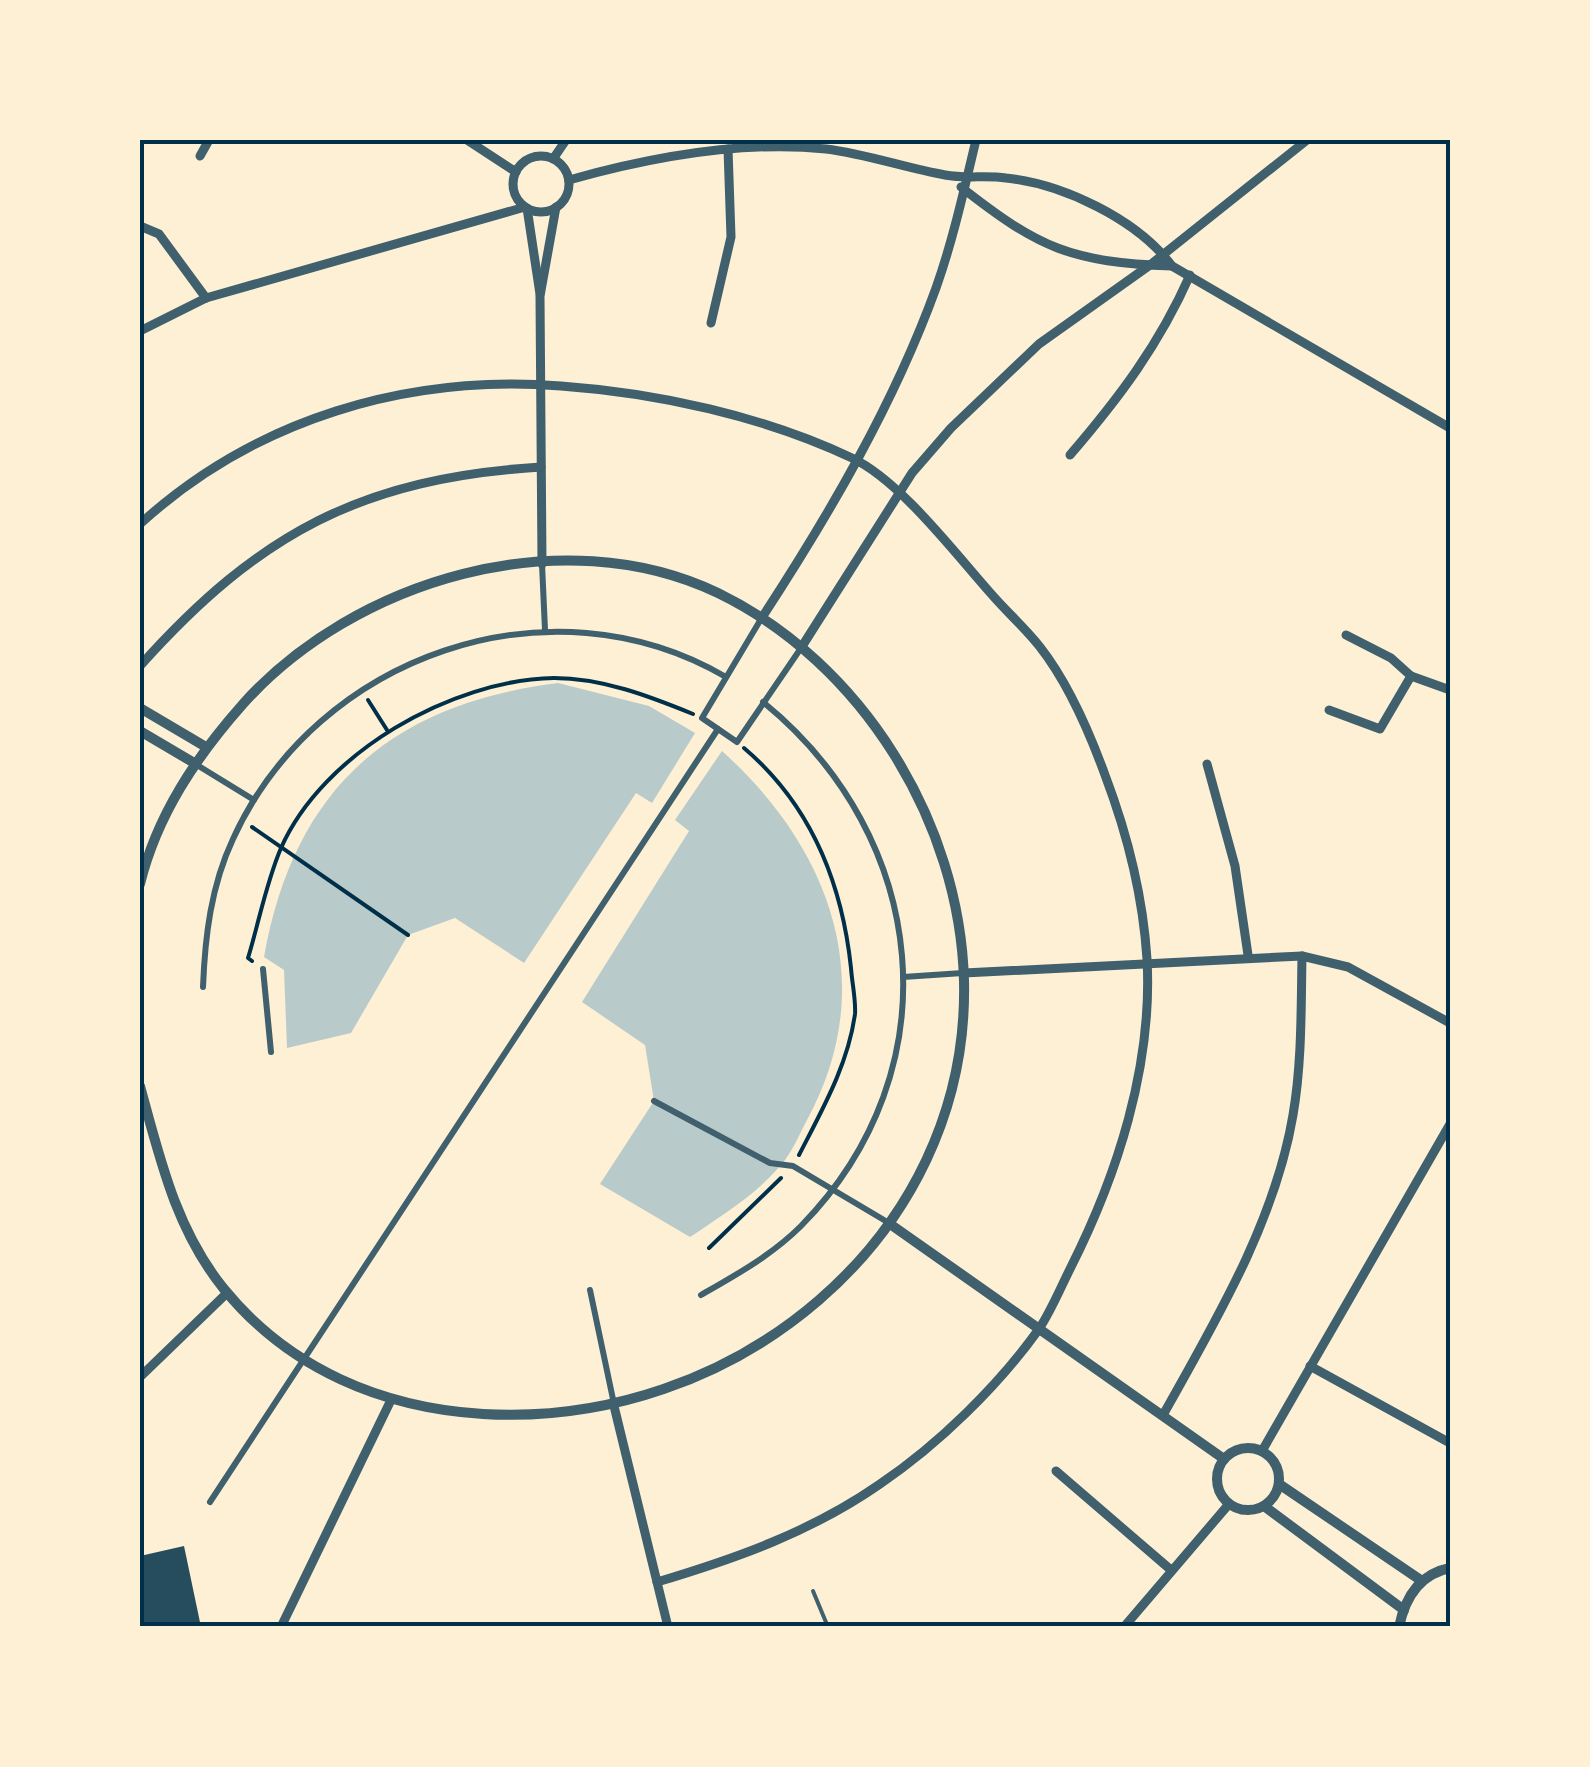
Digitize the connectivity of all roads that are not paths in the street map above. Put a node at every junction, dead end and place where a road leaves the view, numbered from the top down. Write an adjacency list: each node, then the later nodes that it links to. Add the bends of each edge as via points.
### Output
1 (209, 140): 7 (street)
2 (467, 140): 9 (street)
3 (566, 140): 8 (street)
4 (976, 140): 11 (street)
5 (1301, 141): 17 (street)
6 (728, 149): 10 (street, via 828,150); 12 (street); 23 (street, via 731,236)
7 (200, 156)
8 (553, 159): 9 (street, via 536,156); 12 (street)
9 (516, 172): 14 (street, via 515,193)
10 (948, 176): 11 (street); 13 (street)
11 (967, 177): 13 (street); 17 (street, via 1052,188)
12 (569, 180): 15 (street)
13 (964, 189): 18 (street, via 1050,248); 28 (street, via 920,329)
14 (526, 208): 15 (street); 21 (street); 22 (street)
15 (556, 208): 21 (street)
16 (140, 226): 22 (street, via 160,234)
17 (1164, 254): 18 (street); 19 (street)
18 (1150, 265): 19 (street); 30 (street, via 1006,372 932,448)
19 (1172, 266): 20 (street)
20 (1190, 276): 26 (street); 27 (street, via 1132,383)
21 (540, 296): 25 (street)
22 (206, 298): 24 (street)
23 (711, 323)
24 (140, 331)
25 (538, 384): 28 (street, via 707,409); 29 (street); 31 (street, via 462,384 338,409 269,435)
26 (1450, 428)
27 (1070, 455)
28 (856, 460): 30 (street); 33 (street)
29 (540, 467): 32 (street); 37 (street, via 438,477 378,494 296,530 228,577)
30 (898, 495): 36 (street); 53 (street, via 1041,648 1060,678 1118,808)
31 (140, 524)
32 (542, 564): 33 (street, via 666,576 713,591); 34 (street); 46 (street, via 455,576 360,613 275,672)
33 (761, 619): 36 (street); 39 (street)
34 (545, 630): 39 (street, via 659,647); 49 (street, via 436,651 362,690 296,743)
35 (1346, 635): 38 (street, via 1400,663)
36 (801, 648): 41 (street); 55 (street, via 851,697 908,777 945,865)
37 (140, 666)
38 (1411, 676): 40 (street); 43 (street, via 1380,729)
39 (726, 677): 44 (street, via 702,718)
40 (1450, 690)
41 (764, 702): 44 (street, via 737,742); 56 (street, via 801,733 865,820 886,870)
42 (140, 708): 46 (street)
43 (1328, 710)
44 (718, 730): 70 (street)
45 (140, 731): 47 (street)
46 (206, 746): 47 (street)
47 (196, 764): 49 (street); 50 (street, via 160,827)
48 (1206, 764): 51 (street, via 1235,866)
49 (254, 800): 57 (street, via 213,897)
50 (140, 884)
51 (1248, 955): 52 (street); 53 (street)
52 (1302, 956): 58 (street, via 1348,967); 75 (street, via 1297,1076 1281,1162 1234,1280)
53 (1147, 962): 55 (street); 69 (street, via 1143,1041 1120,1146 1096,1217)
54 (263, 969): 59 (street)
55 (964, 973): 56 (street); 65 (street, via 948,1105 922,1170)
56 (903, 977): 64 (street, via 887,1084 867,1134)
57 (203, 986)
58 (1450, 1023)
59 (271, 1052)
60 (140, 1086): 62 (street)
61 (654, 1101): 64 (street, via 770,1164 793,1166)
62 (144, 1119): 67 (street, via 179,1216)
63 (1450, 1124): 71 (street)
64 (834, 1187): 65 (street); 68 (street, via 753,1265)
65 (890, 1224): 69 (street); 74 (street, via 844,1280 771,1340 683,1385)
66 (590, 1290): 74 (street)
67 (227, 1293): 70 (street); 72 (street)
68 (701, 1295)
69 (1040, 1327): 75 (street); 87 (street, via 962,1416 882,1482 794,1536)
70 (304, 1360): 73 (street); 81 (street)
71 (1310, 1366): 76 (street); 77 (street)
72 (140, 1377)
73 (391, 1400): 74 (street, via 508,1416); 90 (street)
74 (614, 1406): 87 (street)
75 (1162, 1415): 78 (street)
76 (1450, 1443)
77 (1262, 1450): 78 (street, via 1244,1448); 80 (street, via 1275,1462)
78 (1224, 1459): 82 (street, via 1216,1478)
79 (1056, 1471): 85 (street)
80 (1279, 1484): 83 (street); 86 (street)
81 (210, 1502)
82 (1229, 1504): 83 (street, via 1243,1510); 85 (street)
83 (1264, 1506): 89 (street)
84 (1450, 1568): 86 (street)
85 (1172, 1570): 93 (street)
86 (1422, 1580): 89 (street)
87 (657, 1582): 91 (street)
88 (813, 1591): 92 (lane)
89 (1404, 1610): 94 (street)
90 (282, 1627)
91 (668, 1627)
92 (828, 1627)
93 (1124, 1627)
94 (1399, 1627)

